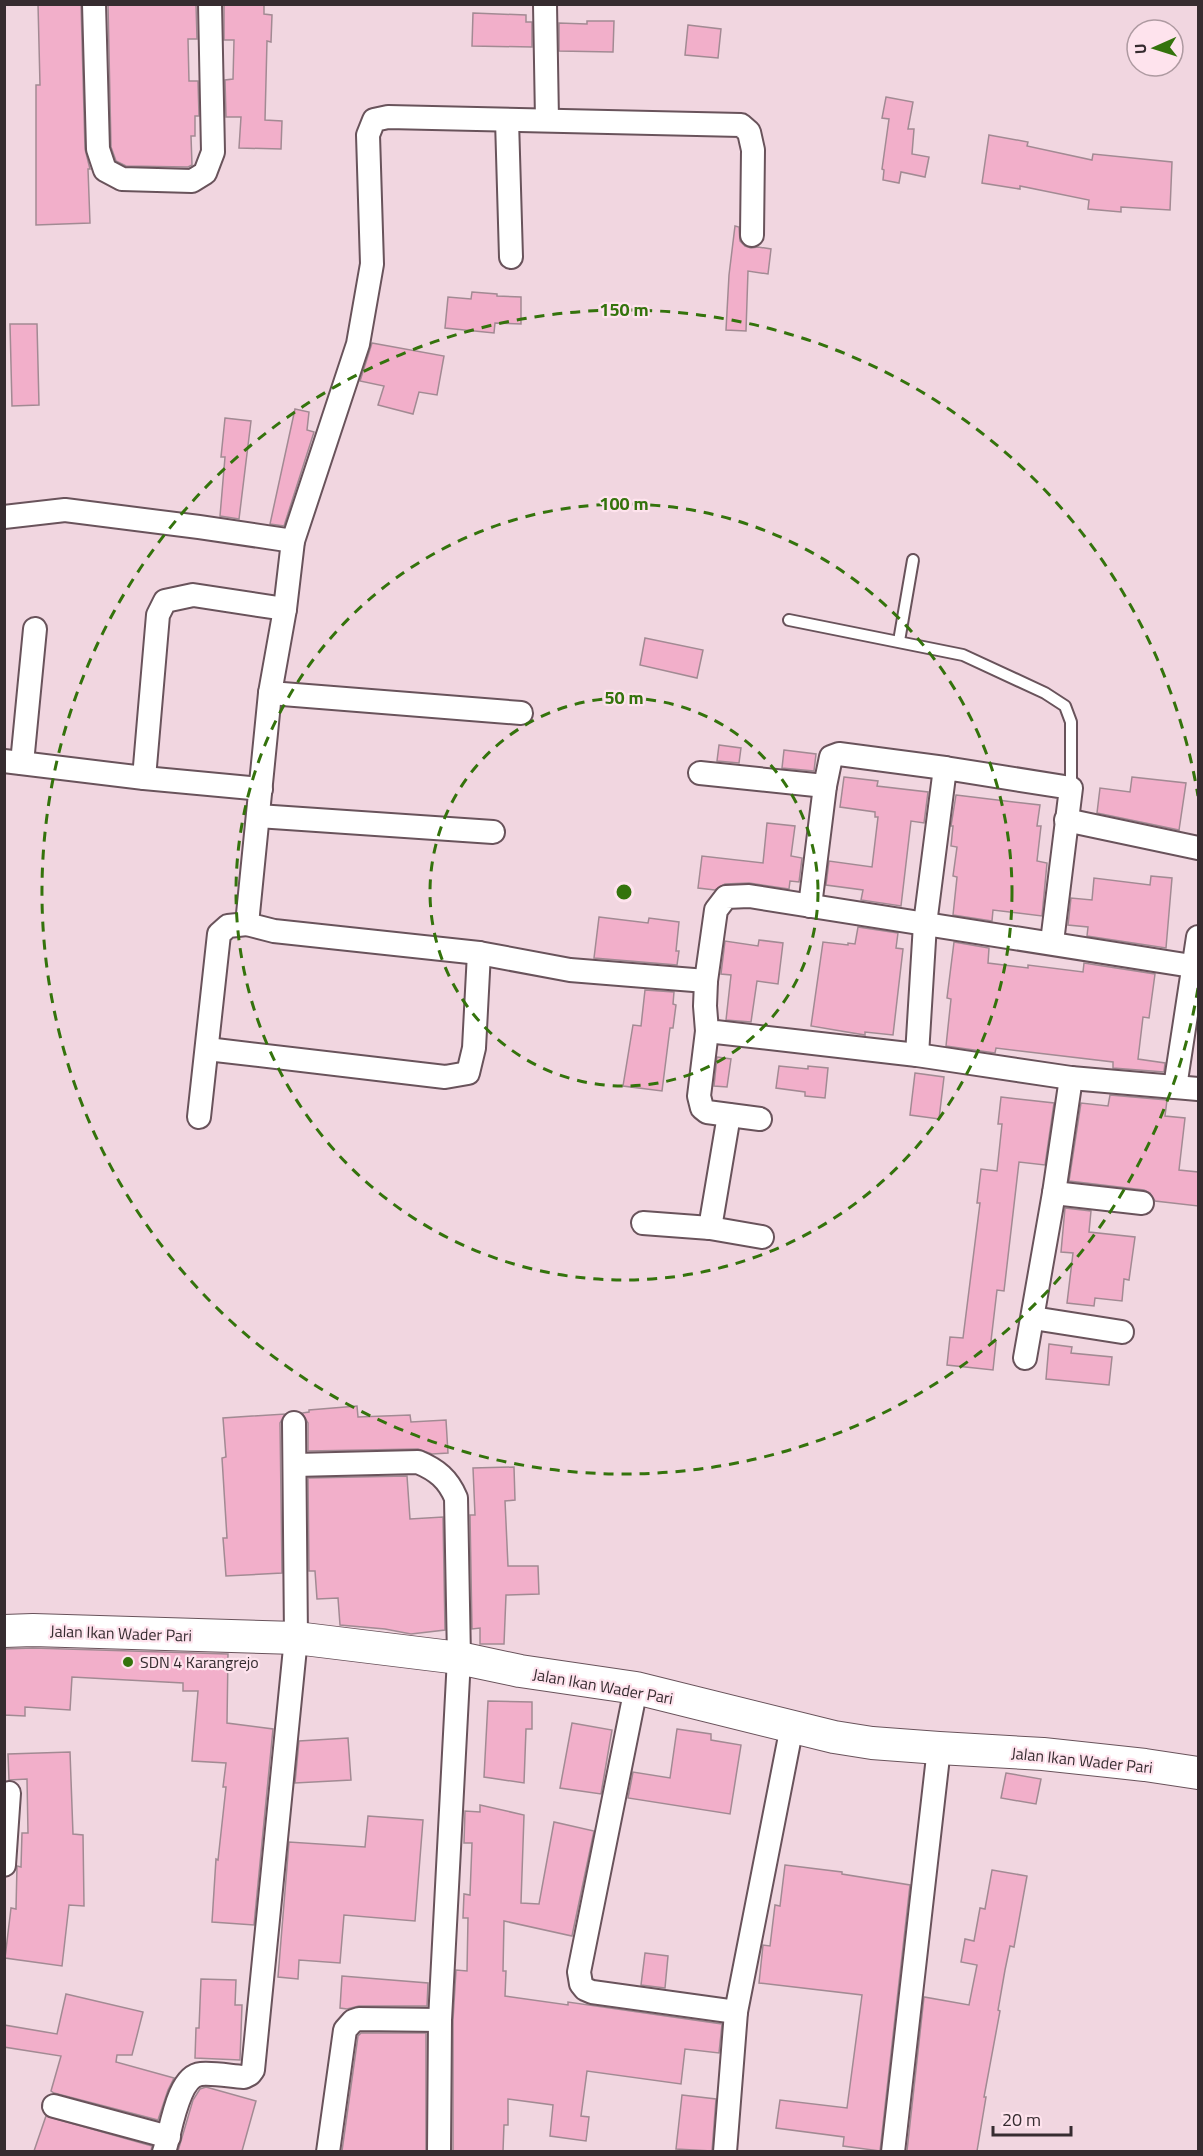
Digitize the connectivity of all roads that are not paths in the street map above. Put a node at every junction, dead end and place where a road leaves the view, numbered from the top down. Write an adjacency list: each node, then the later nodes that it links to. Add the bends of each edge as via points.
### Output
1 (94, 4): 2 (street, via 98,149 105,170 122,179 192,181 205,173 213,152)
2 (210, 4)
3 (545, 4): 5 (street)
4 (507, 120): 5 (street); 7 (street); 9 (street, via 374,120 368,135 372,264 358,344)
5 (547, 120): 6 (street, via 741,125 749,132 753,150)
6 (752, 235)
7 (511, 257)
8 (4, 516): 9 (street, via 65,510)
9 (293, 541): 11 (street)
10 (913, 560): 14 (lane)
11 (285, 609): 15 (street); 20 (street, via 193,595 165,601 158,615)
12 (789, 620): 14 (lane)
13 (35, 629): 17 (street)
14 (899, 642): 22 (lane, via 963,655 1065,706 1071,722)
15 (270, 693): 16 (street); 23 (street)
16 (521, 713)
17 (13, 762): 20 (street)
18 (945, 768): 21 (street, via 839,754 831,757); 22 (street); 30 (street)
19 (700, 774): 21 (street)
20 (144, 778): 23 (street)
21 (825, 786): 28 (street)
22 (1071, 788): 25 (street)
23 (261, 789): 24 (street)
24 (258, 816): 26 (street); 29 (street)
25 (1066, 820): 27 (street); 32 (street)
26 (493, 832)
27 (1198, 848)
28 (810, 906): 30 (street); 35 (street, via 749,896 726,897 716,910)
29 (247, 924): 33 (street, via 274,931); 37 (street, via 228,926 219,934)
30 (925, 924): 32 (street); 38 (street)
31 (1198, 938): 34 (street)
32 (1052, 942): 34 (street)
33 (479, 952): 35 (street, via 570,970); 37 (street, via 474,1048 468,1073 445,1077)
34 (1196, 967): 40 (street)
35 (706, 981): 36 (street)
36 (707, 1031): 38 (street); 42 (street, via 699,1103 707,1112)
37 (207, 1049): 43 (street)
38 (916, 1055): 39 (street)
39 (1071, 1078): 40 (street); 45 (street)
40 (1175, 1087): 41 (street)
41 (1198, 1089)
42 (729, 1114): 44 (street); 48 (street)
43 (200, 1117)
44 (760, 1119)
45 (1054, 1192): 46 (street); 50 (street)
46 (1142, 1203)
47 (643, 1223): 48 (street)
48 (710, 1228): 49 (street)
49 (762, 1237)
50 (1033, 1318): 51 (street); 52 (street)
51 (1122, 1332)
52 (1025, 1358)
53 (294, 1422): 54 (street)
54 (295, 1465): 56 (street); 57 (street, via 418,1462 443,1476 456,1498)
55 (4, 1630): 56 (street, Jalan Ikan Wader Pari)
56 (296, 1638): 57 (street, Jalan Ikan Wader Pari); 67 (street, via 253,2070 244,2077 192,2076 180,2093)
57 (459, 1658): 58 (street, Jalan Ikan Wader Pari); 65 (street)
58 (636, 1688): 59 (street, Jalan Ikan Wader Pari); 64 (street, via 589,1917 580,1984 592,1992)
59 (792, 1726): 60 (street, Jalan Ikan Wader Pari, via 844,1739); 64 (street)
60 (939, 1748): 61 (street, Jalan Ikan Wader Pari, via 1043,1754); 71 (street)
61 (1198, 1773)
62 (9, 1793): 63 (street)
63 (4, 1865)
64 (736, 2012): 70 (street)
65 (440, 2020): 68 (street, via 359,2019 348,2025); 69 (street)
66 (54, 2106): 67 (street)
67 (166, 2144)
68 (328, 2151)
69 (439, 2151)
70 (725, 2151)
71 (893, 2151)

